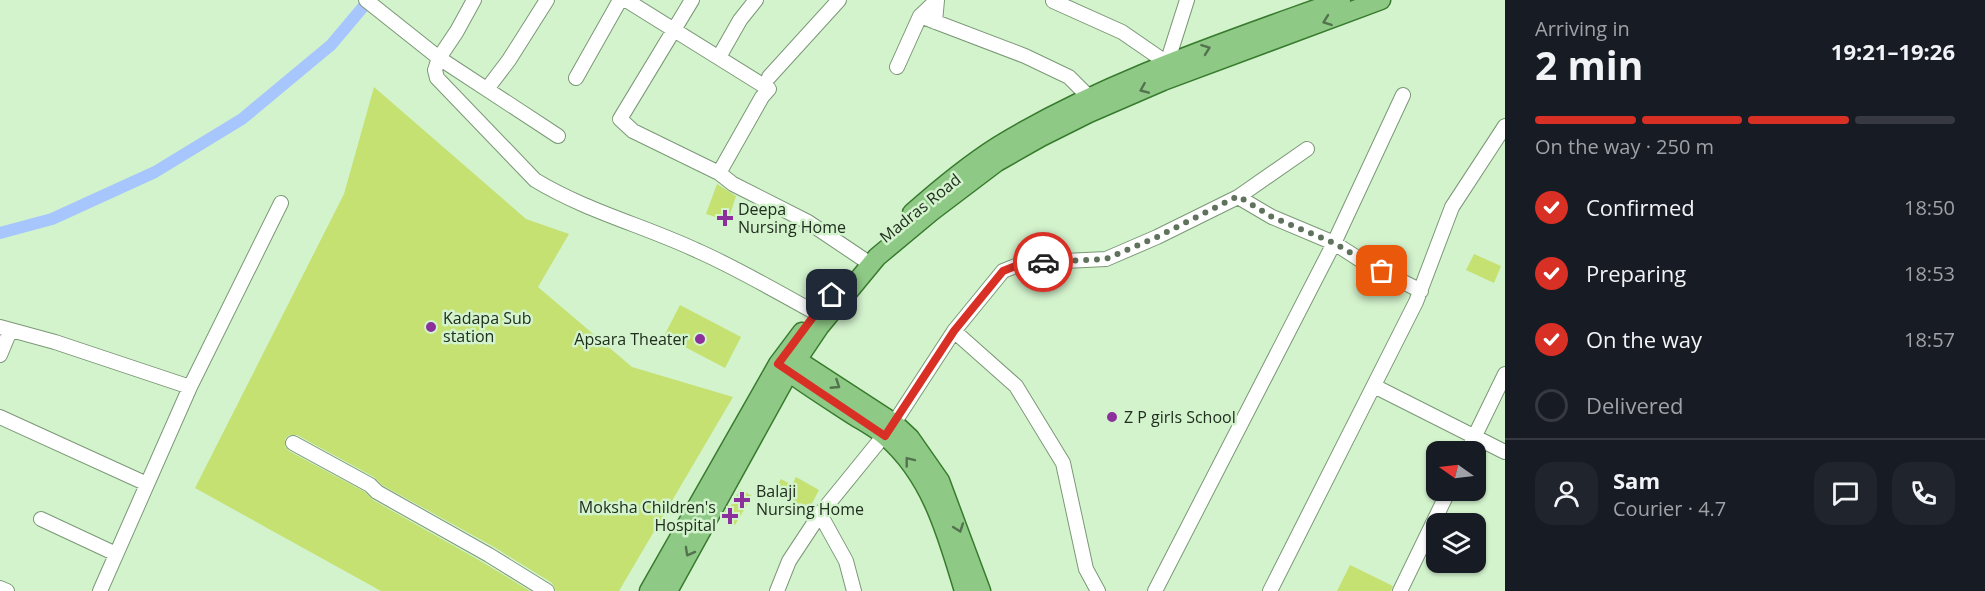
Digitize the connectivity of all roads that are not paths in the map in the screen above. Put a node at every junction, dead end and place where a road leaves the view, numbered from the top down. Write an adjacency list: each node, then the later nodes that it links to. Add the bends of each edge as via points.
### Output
1 (474, 0): 18 (street)
2 (547, 0): 23 (street)
3 (620, 0): 22 (street)
4 (626, 0): 16 (street)
5 (692, 0): 16 (street)
6 (756, 0): 17 (street)
7 (839, 0): 21 (street)
8 (937, 0): 14 (street); 15 (street)
9 (1050, 0): 19 (street, via 1122,32)
10 (1187, 0): 19 (street)
11 (1341, 0): 19 (main road, Madras Road, one-way to 11)
12 (1382, 0): 25 (main road, one-way to 25)
13 (369, 3): 18 (street)
14 (920, 16): 15 (street); 20 (street)
15 (935, 22): 25 (street, via 1069,77)
16 (674, 30): 17 (street); 29 (street, via 620,119 633,131)
17 (719, 57): 29 (street, via 769,89)
18 (439, 58): 23 (street); 35 (street, via 437,78 535,180 582,204 699,251)
19 (1167, 63): 25 (main road, Madras Road)
20 (897, 67)
21 (769, 77)
22 (576, 78)
23 (487, 89): 27 (street)
24 (1403, 95): 32 (street)
25 (1090, 106): 33 (main road, Madras Road, via 1042,121 997,147 929,198); 39 (main road, via 998,162 877,257)
26 (1505, 126): 34 (street, via 1452,207)
27 (558, 136)
28 (1307, 149): 30 (street)
29 (719, 173): 33 (street, via 808,222)
30 (1238, 196): 32 (street, via 1272,217); 37 (street, via 1106,259 1023,263 1003,271)
31 (281, 203): 42 (street)
32 (1334, 243): 34 (street); 66 (street)
33 (863, 259): 35 (main road, Madras Road)
34 (1420, 291): 41 (street)
35 (816, 313): 39 (main road, Madras Road)
36 (5, 329): 38 (street); 42 (street)
37 (954, 331): 44 (street); 65 (street, via 1016,386 1063,463 1086,569)
38 (0, 355)
39 (788, 362): 44 (main road); 59 (main road, Madras Road); 60 (main road, one-way to 60)
40 (1505, 374): 45 (street)
41 (1374, 386): 45 (street); 67 (street)
42 (190, 387): 49 (street)
43 (0, 417): 49 (street)
44 (890, 429): 51 (street); 63 (main road, one-way to 44, via 922,478); 64 (main road, one-way to 64, via 924,456 940,481)
45 (1475, 436): 46 (street); 48 (street)
46 (1472, 441)
47 (294, 443): 58 (street)
48 (1505, 452)
49 (147, 484): 53 (street)
50 (1444, 501): 55 (street)
51 (820, 514): 61 (street, via 789,561); 62 (street, via 846,561)
52 (41, 519): 53 (street)
53 (116, 554): 57 (street)
54 (0, 588): 56 (street)
55 (1404, 590)
56 (7, 591)
57 (100, 591)
58 (547, 591)
59 (649, 591)
60 (668, 591)
61 (777, 591)
62 (854, 591)
63 (964, 591)
64 (981, 591)
65 (1098, 591)
66 (1155, 591)
67 (1270, 591)

